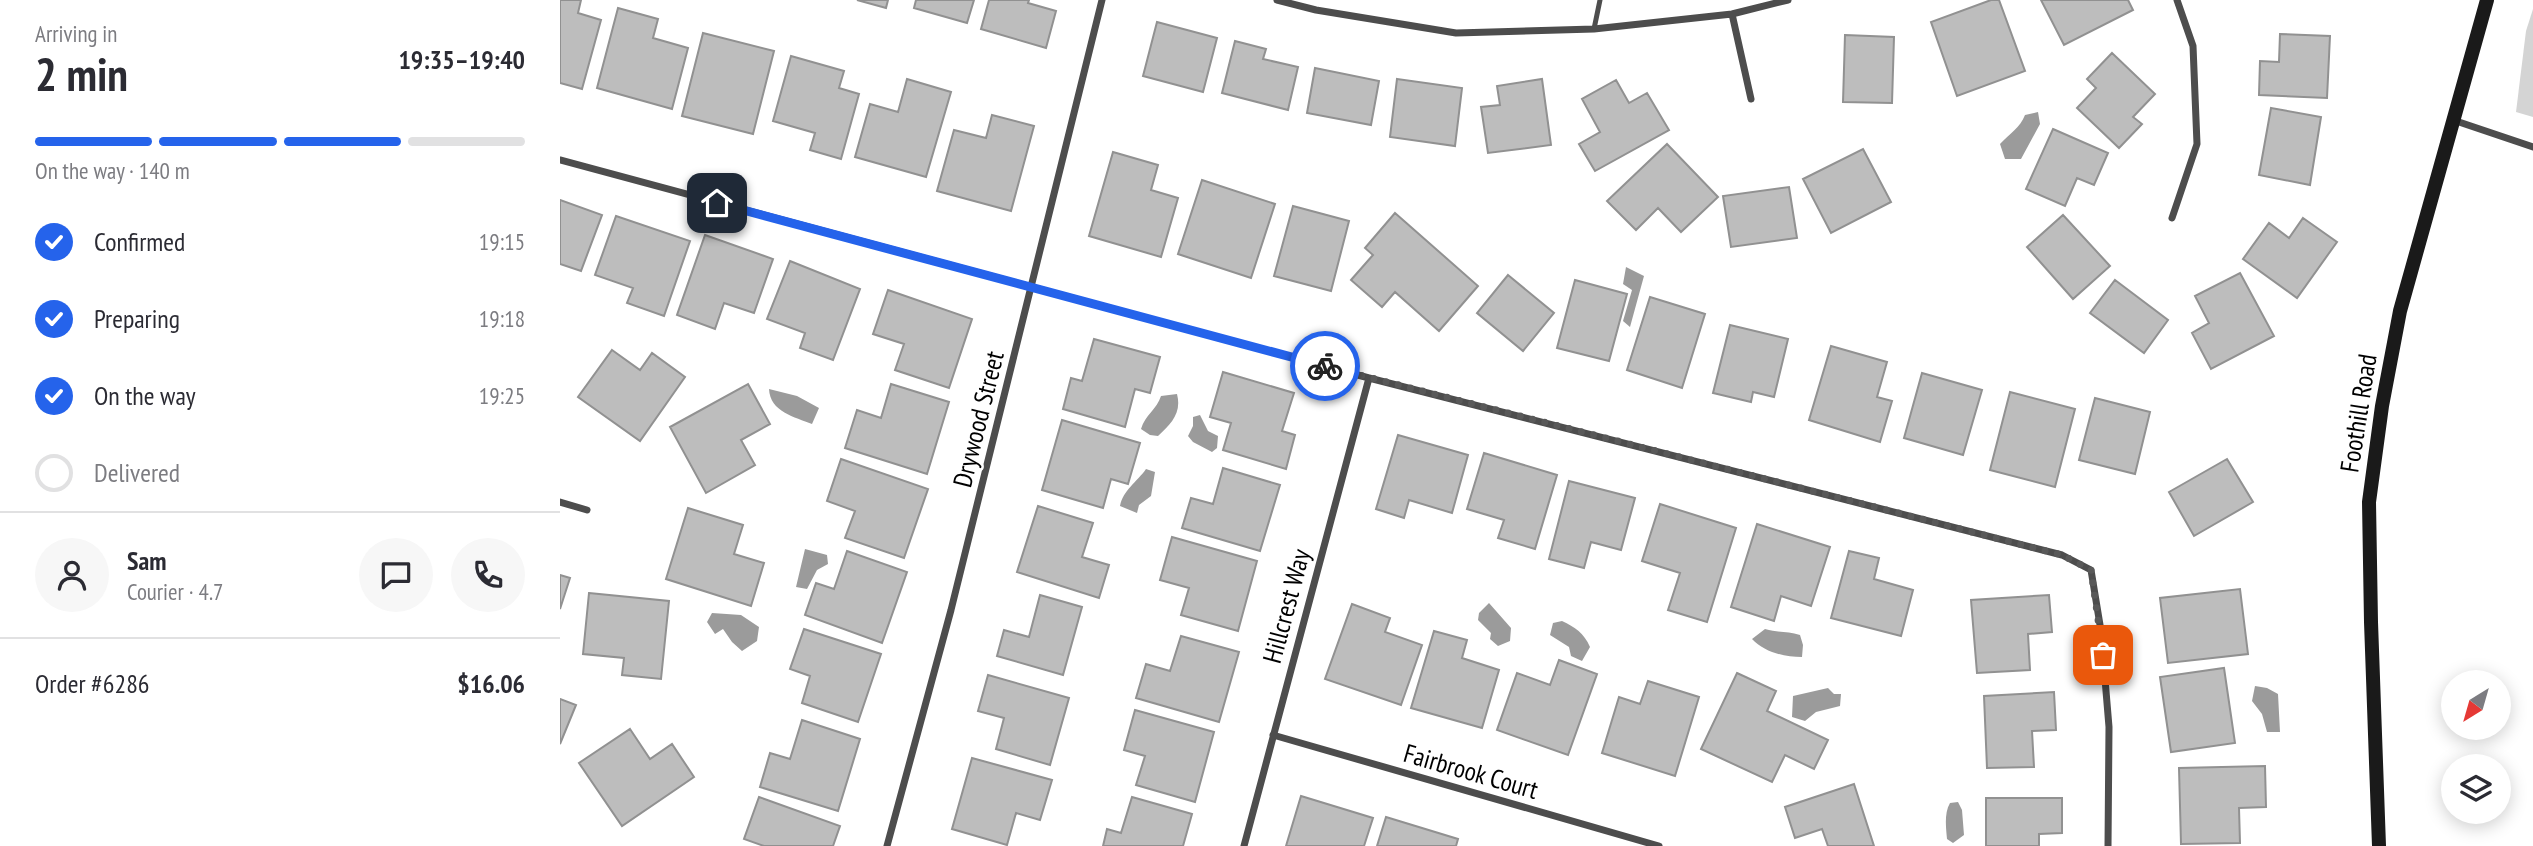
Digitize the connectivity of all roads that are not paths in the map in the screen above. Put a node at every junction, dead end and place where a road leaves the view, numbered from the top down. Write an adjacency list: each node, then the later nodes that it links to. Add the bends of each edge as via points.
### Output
1 (1102, 0): 14 (street, Drywood Street)
2 (1280, 0): 8 (street, via 1456,33)
3 (1600, 0): 8 (lane)
4 (1788, 0): 7 (street)
5 (2177, 0): 13 (street, via 2193,47 2197,145)
6 (2487, 0): 10 (main road, Foothill Road)
7 (1732, 14): 8 (street); 9 (street)
8 (1594, 29)
9 (1751, 99)
10 (2452, 120): 11 (street); 23 (main road, Foothill Road, via 2400,311 2369,502)
11 (2533, 147)
12 (560, 160): 14 (street)
13 (2172, 218)
14 (1032, 289): 15 (street); 19 (street, Drywood Street)
15 (1369, 378): 18 (street, Hillcrest Way); 22 (street, via 2062,555 2091,570 2109,727)
16 (560, 502): 17 (street)
17 (587, 510)
18 (1273, 735): 20 (street, Hillcrest Way); 21 (street, Fairbrook Court)
19 (887, 846)
20 (1244, 846)
21 (1659, 846)
22 (2108, 846)
23 (2379, 846)

